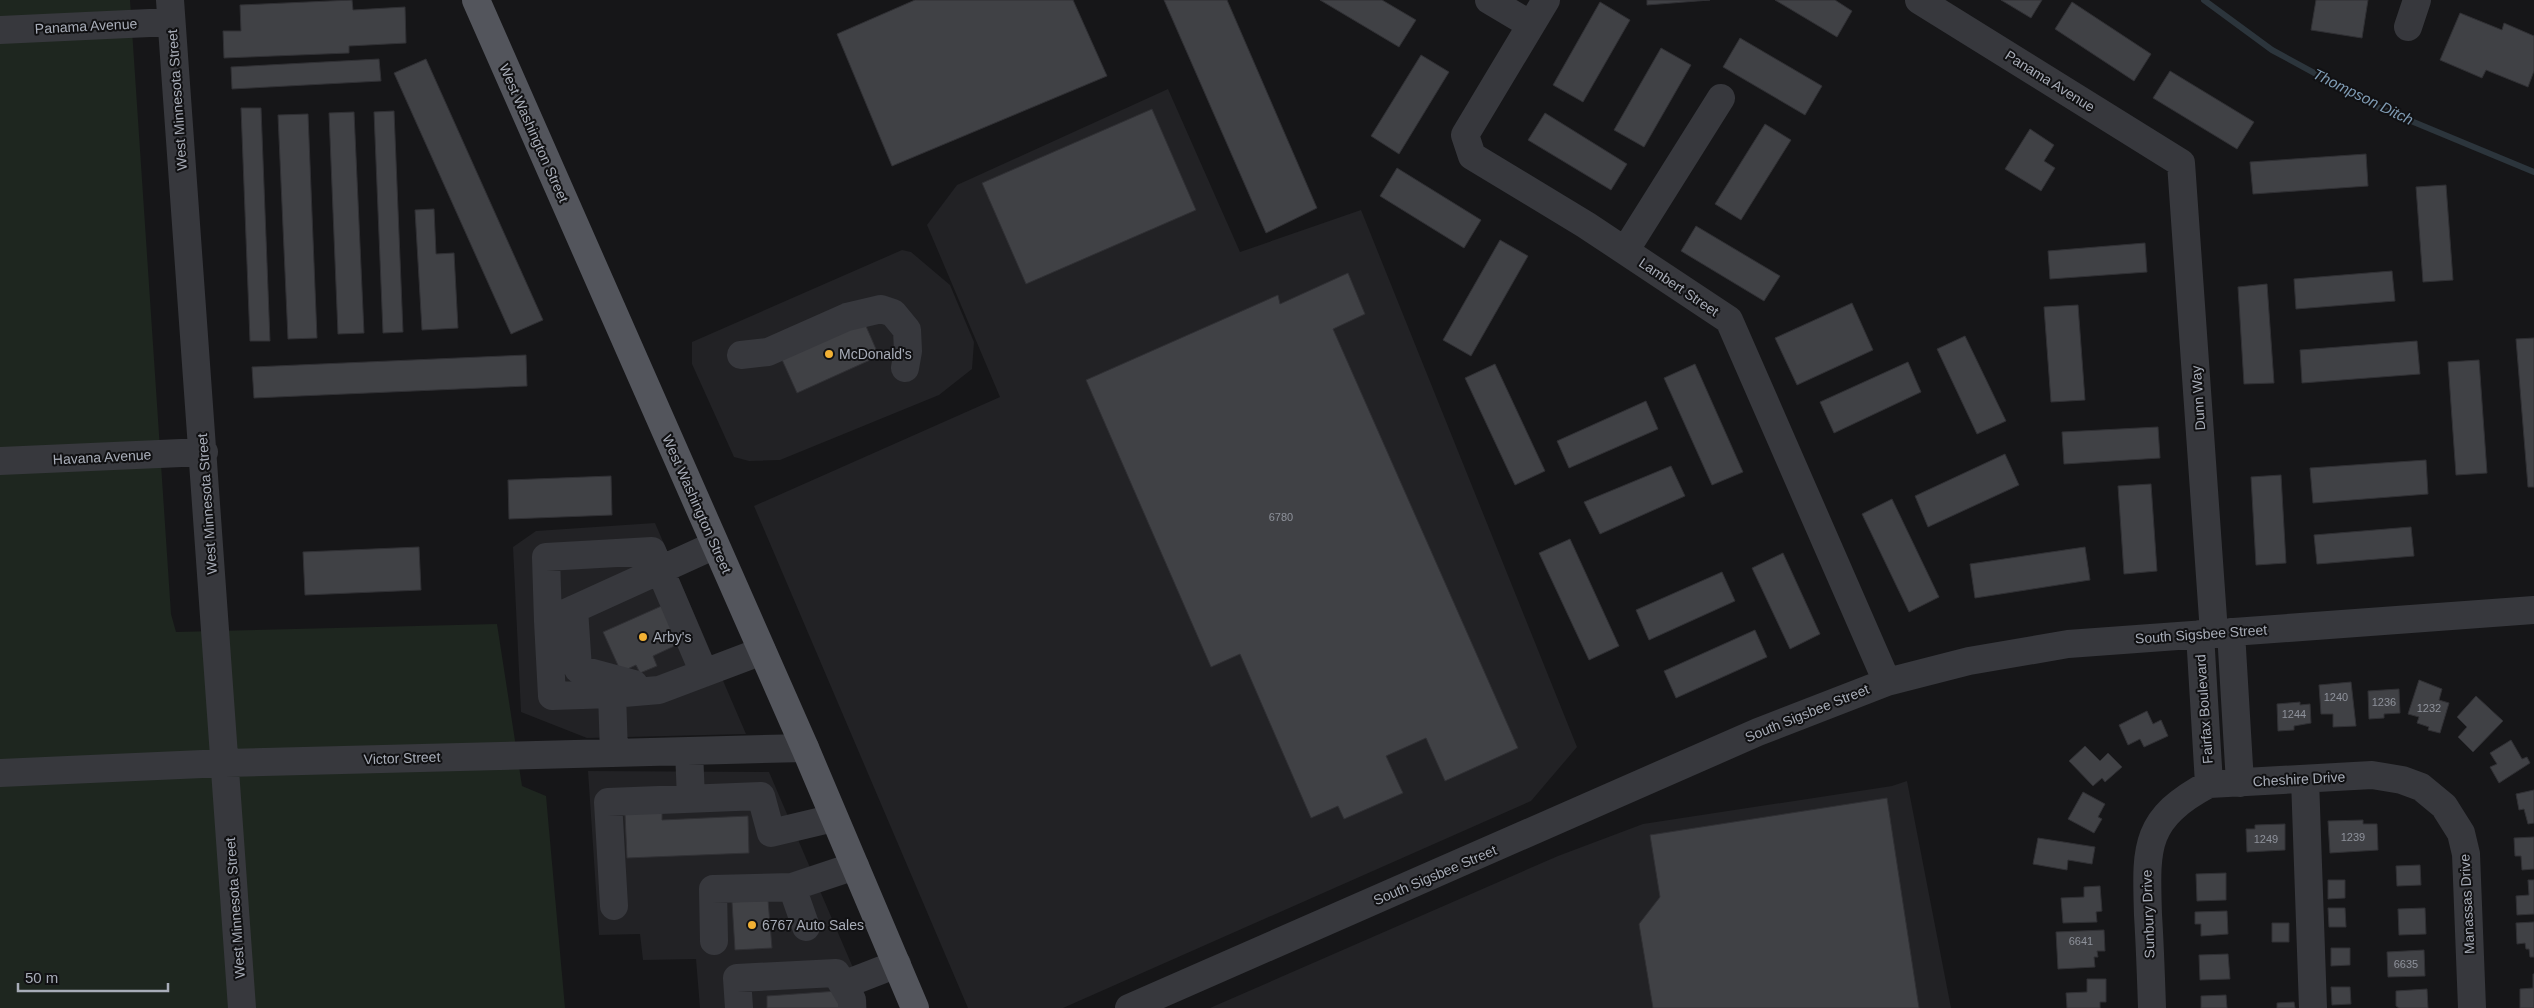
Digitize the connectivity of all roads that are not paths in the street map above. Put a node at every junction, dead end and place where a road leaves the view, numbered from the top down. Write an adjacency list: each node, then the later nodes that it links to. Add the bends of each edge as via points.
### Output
1 (476, 0): 17 (main road, West Washington Street)
2 (1490, 0): 7 (street)
3 (1546, 0): 7 (street, Lambert Street)
4 (1919, 0): 11 (street, Panama Avenue)
5 (2417, 0): 8 (street)
6 (171, 11): 9 (street, Panama Avenue); 15 (street, West Minnesota Street)
7 (1531, 25): 12 (street, Lambert Street, via 1464,135 1472,156)
8 (2408, 27)
9 (0, 30)
10 (1721, 98): 12 (street)
11 (2181, 163): 22 (street, Dunn Way)
12 (1625, 251): 25 (street, Lambert Street, via 1729,320)
13 (741, 355): 14 (street, via 768,352 847,318 881,309 893,313 907,330)
14 (905, 368)
15 (204, 452): 16 (street, Havana Avenue); 31 (street, West Minnesota Street)
16 (0, 461)
17 (714, 545): 18 (street); 23 (main road, West Washington Street)
18 (661, 569): 19 (street); 21 (street, via 652,551 546,557); 24 (street)
19 (574, 609): 21 (street); 26 (street, via 578,669)
20 (2534, 610): 22 (street, South Sigsbee Street)
21 (548, 621): 27 (street, via 552,696)
22 (2215, 633): 25 (street, South Sigsbee Street, via 2052,646 1969,661); 34 (street); 35 (street, Fairfax Boulevard)
23 (762, 651): 24 (street); 28 (main road, West Washington Street)
24 (704, 673): 26 (street)
25 (1887, 682): 50 (street, South Sigsbee Street, via 1758,732)
26 (659, 690): 27 (street)
27 (612, 694): 30 (street)
28 (805, 748): 29 (street, Victor Street); 38 (main road, West Washington Street)
29 (689, 751): 30 (street, Victor Street); 36 (street)
30 (614, 753): 31 (street, Victor Street)
31 (225, 763): 32 (street, Victor Street); 47 (street, West Minnesota Street)
32 (0, 773)
33 (2305, 778): 34 (street, Cheshire Drive); 37 (street, Cheshire Drive, via 2392,777 2421,787); 52 (street)
34 (2240, 783): 35 (street, Cheshire Drive)
35 (2209, 784): 39 (street, Cheshire Drive, via 2178,803)
36 (691, 798): 38 (street, via 761,796 771,833); 42 (street, via 608,802)
37 (2444, 806): 53 (street, Manassas Drive, via 2461,833 2466,854)
38 (834, 818): 40 (main road, West Washington Street)
39 (2160, 824): 51 (street, Sunbury Drive, via 2150,843 2146,864)
40 (855, 866): 41 (street); 45 (main road, West Washington Street)
41 (792, 887): 43 (street); 44 (street, via 713,890)
42 (614, 906)
43 (806, 927)
44 (714, 941)
45 (897, 964): 46 (street); 49 (main road, West Washington Street)
46 (848, 997): 48 (street, via 836,973 737,978)
47 (242, 1008)
48 (738, 1008)
49 (915, 1008)
50 (1129, 1008)
51 (2152, 1008)
52 (2313, 1008)
53 (2472, 1008)

